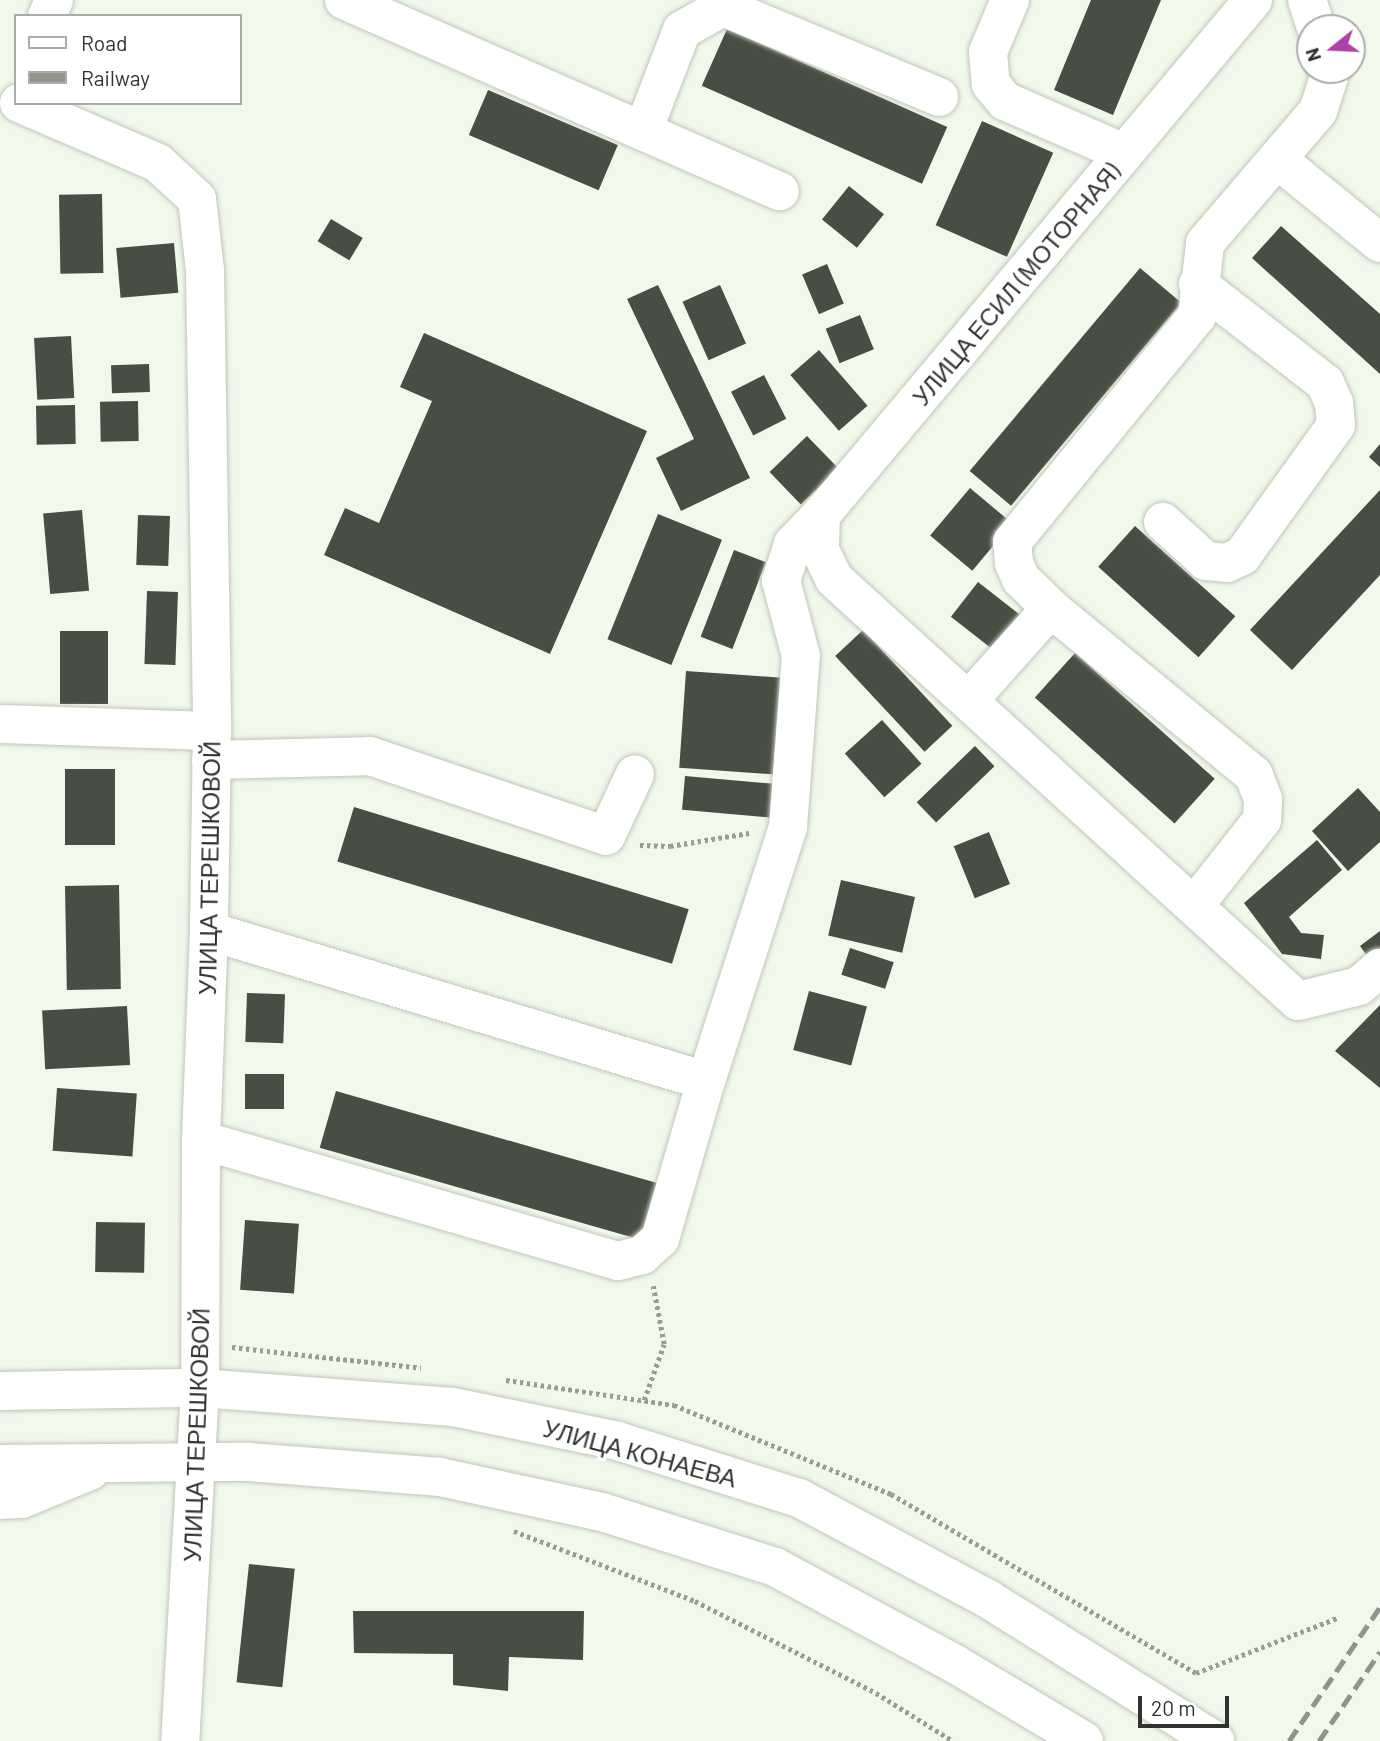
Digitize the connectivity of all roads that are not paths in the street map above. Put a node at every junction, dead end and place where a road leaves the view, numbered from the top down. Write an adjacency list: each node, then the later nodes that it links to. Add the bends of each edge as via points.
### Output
1 (344, 0): 7 (street)
2 (1010, 0): 8 (street, via 988,52 991,84 1004,101)
3 (1253, 0): 8 (street, УЛИЦА ЕСИЛ (МОТОРНАЯ))
4 (1327, 84): 9 (street, via 1318,111)
5 (939, 96): 7 (street, via 723,6 682,30)
6 (30, 105): 18 (street, УЛИЦА ТЕРЕШКОВОЙ, via 158,163 197,199 205,270)
7 (643, 131): 10 (street)
8 (1125, 153): 13 (street, УЛИЦА ЕСИЛ (МОТОРНАЯ))
9 (1277, 159): 11 (street); 12 (street, via 1205,243)
10 (780, 191)
11 (1380, 243)
12 (1198, 284): 14 (street, via 1325,383 1334,403 1336,425 1242,556 1227,563 1206,561); 15 (street, via 1197,316 1012,542 1021,579)
13 (821, 515): 16 (street, via 820,550 834,579); 23 (street, УЛИЦА ЕСИЛ (МОТОРНАЯ), via 793,544 780,581 801,656 788,827)
14 (1163, 522)
15 (1051, 608): 16 (street); 20 (street, via 1254,775 1263,799 1262,820)
16 (969, 700): 20 (street)
17 (0, 724): 18 (street)
18 (212, 745): 19 (street, via 370,756 606,836); 21 (street, УЛИЦА ТЕРЕШКОВОЙ)
19 (635, 774)
20 (1194, 906): 22 (street, via 1298,1001 1359,986)
21 (209, 931): 23 (street); 24 (street, УЛИЦА ТЕРЕШКОВОЙ)
22 (1380, 968)
23 (706, 1081): 24 (street, УЛИЦА ЕСИЛ (МОТОРНАЯ), via 660,1239 642,1255 618,1261)
24 (201, 1140): 25 (street, УЛИЦА ТЕРЕШКОВОЙ)
25 (201, 1388): 26 (street, УЛИЦА КОНАЕВА); 27 (street, УЛИЦА ТЕРЕШКОВОЙ); 33 (street, УЛИЦА КОНАЕВА, via 453,1407 618,1441 799,1498 988,1600)
26 (0, 1391)
27 (198, 1461): 28 (street); 31 (street, УЛИЦА ТЕРЕШКОВОЙ); 32 (street, via 440,1477 615,1516 775,1567 955,1664)
28 (112, 1462): 29 (street); 30 (street, via 22,1499)
29 (0, 1464)
30 (0, 1500)
31 (180, 1741)
32 (1084, 1741)
33 (1215, 1741)

